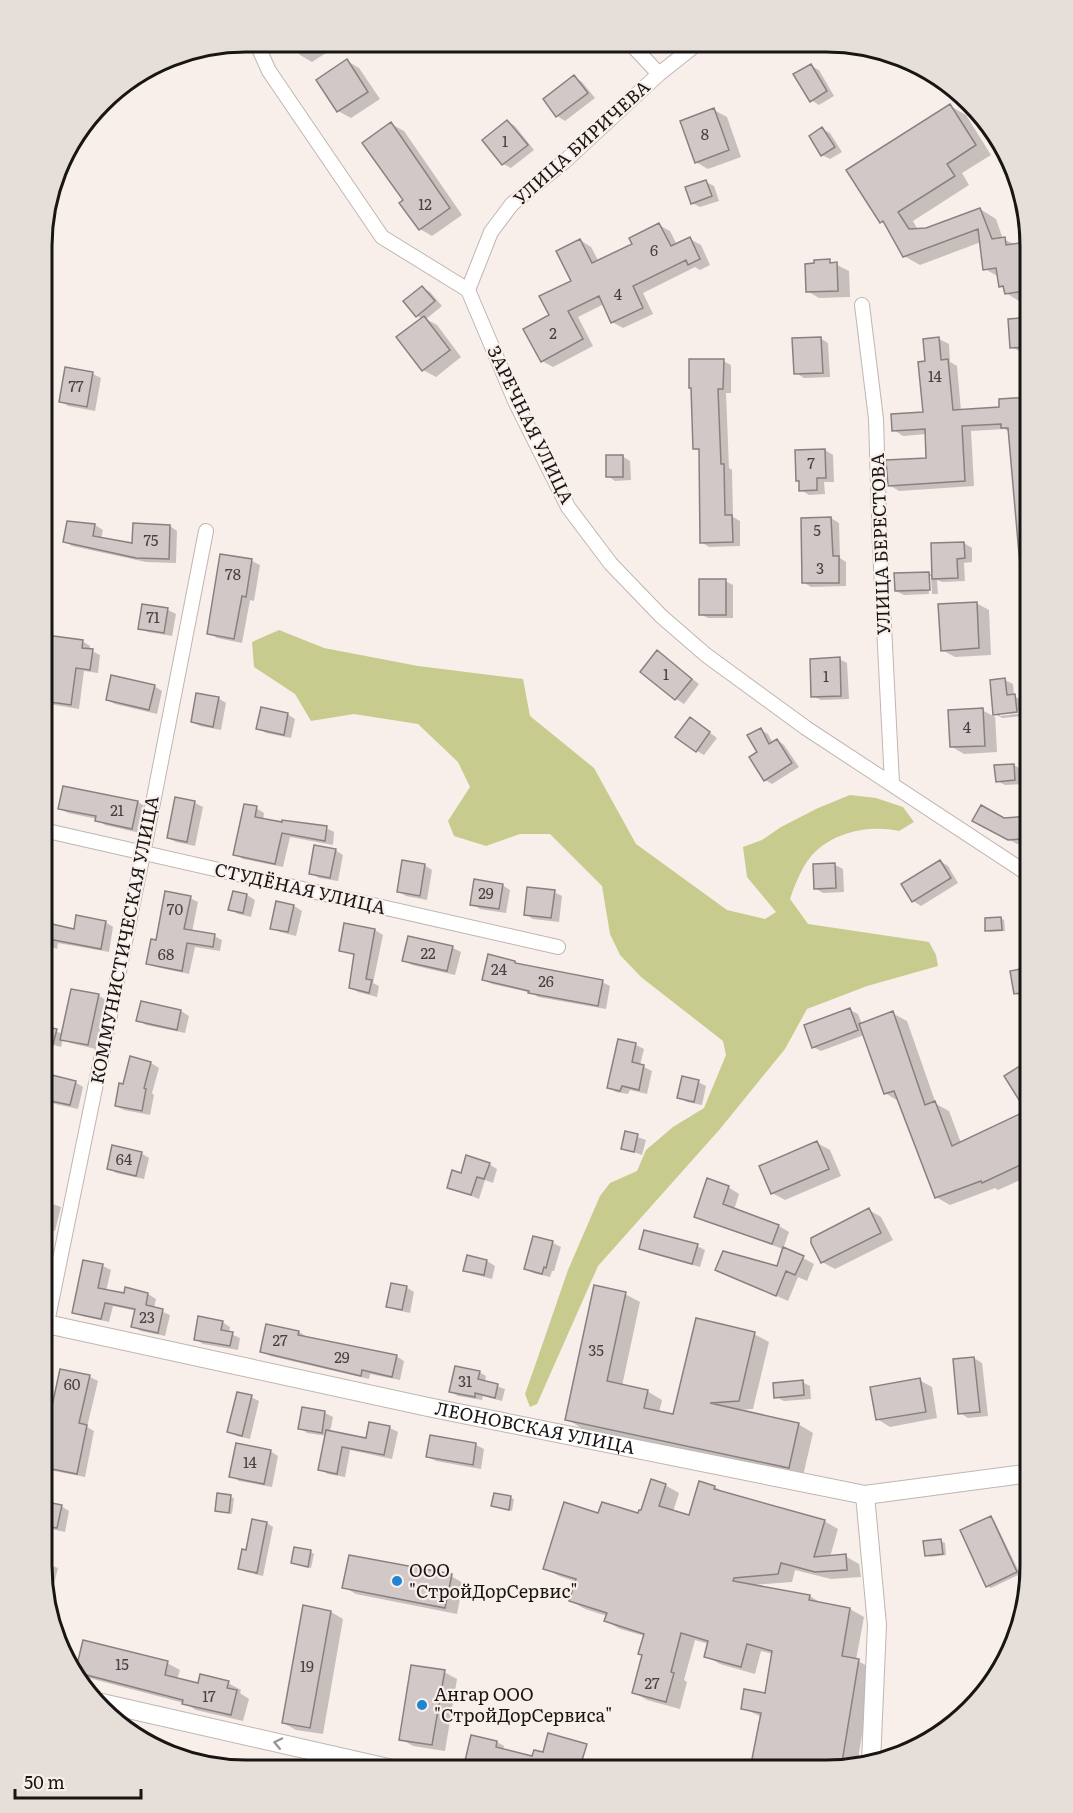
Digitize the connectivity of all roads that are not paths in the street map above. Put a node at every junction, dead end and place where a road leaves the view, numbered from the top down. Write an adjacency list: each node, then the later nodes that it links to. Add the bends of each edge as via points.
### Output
1 (260, 52): 5 (street, via 269,71 382,237)
2 (638, 52): 4 (street)
3 (687, 52): 4 (street, УЛИЦА БИРИЧЕВА)
4 (659, 74): 5 (street, УЛИЦА БИРИЧЕВА, via 512,204 491,232)
5 (468, 290): 8 (street, ЗАРЕЧНАЯ УЛИЦА, via 515,401 568,507 611,564 706,655 806,728)
6 (862, 305): 8 (street, УЛИЦА БЕРЕСТОВА, via 876,419)
7 (206, 531): 10 (street, КОММУНИСТИЧЕСКАЯ УЛИЦА)
8 (892, 783): 11 (street, ЗАРЕЧНАЯ УЛИЦА)
9 (52, 832): 10 (street, СТУДЁНАЯ УЛИЦА)
10 (143, 854): 12 (street, СТУДЁНАЯ УЛИЦА); 13 (street, КОММУНИСТИЧЕСКАЯ УЛИЦА)
11 (1020, 869)
12 (558, 947)
13 (52, 1290)
14 (52, 1325): 16 (street, ЛЕОНОВСКАЯ УЛИЦА, via 428,1407)
15 (1020, 1474): 16 (street, ЛЕОНОВСКАЯ УЛИЦА)
16 (865, 1495): 18 (street, via 878,1625)
17 (110, 1705): 19 (street, one-way to 17)
18 (872, 1755)
19 (353, 1760)

